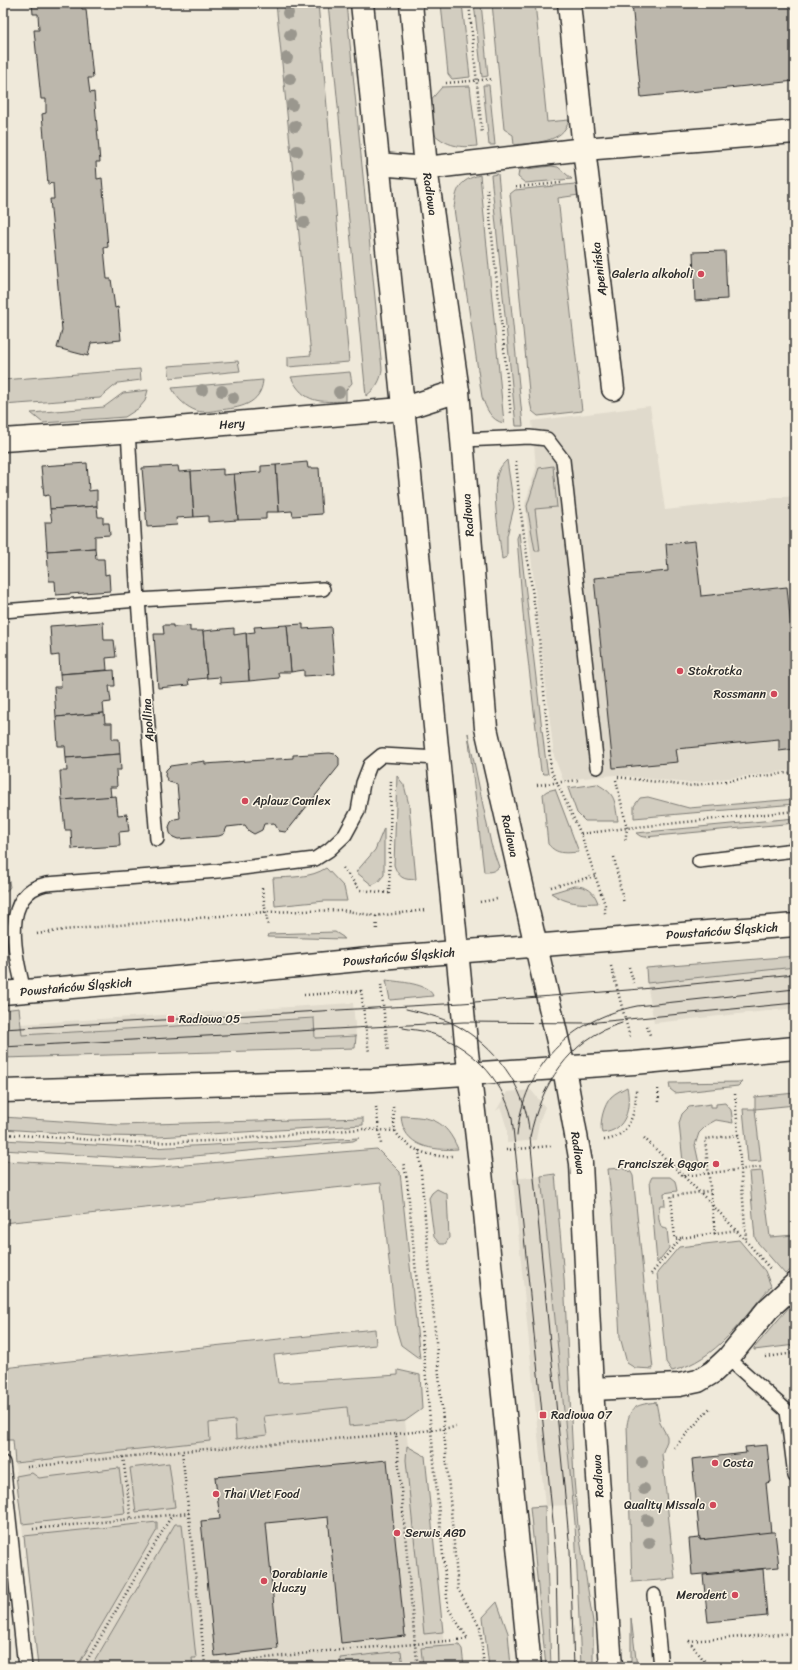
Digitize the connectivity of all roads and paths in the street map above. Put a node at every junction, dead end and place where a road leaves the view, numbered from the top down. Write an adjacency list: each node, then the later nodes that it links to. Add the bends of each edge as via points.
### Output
1 (362, 3): 8 (main road)
2 (411, 3): 9 (main road, Radiowa)
3 (569, 3): 7 (main road, Apenińska)
4 (444, 76): 5 (path, via 445,83)
5 (492, 79)
6 (795, 132): 7 (main road)
7 (584, 149): 9 (main road); 10 (main road, Apenińska)
8 (378, 164): 9 (main road); 14 (main road)
9 (426, 168): 13 (main road, Radiowa)
10 (588, 180): 11 (path); 12 (main road, Apenińska)
11 (512, 188)
12 (613, 389)
13 (458, 391): 14 (main road, Hery); 17 (main road, Radiowa)
14 (402, 409): 15 (main road, Hery); 21 (main road)
15 (128, 431): 16 (main road, Hery); 19 (lane, Apollina)
16 (3, 440)
17 (462, 440): 22 (lane, via 529,437 547,439 563,460); 37 (main road, Radiowa, via 486,728)
18 (324, 589): 19 (lane)
19 (138, 600): 20 (lane); 30 (lane, Apollina)
20 (3, 611)
21 (438, 758): 32 (lane, via 382,755 370,765 363,783 358,811 345,835); 40 (main road)
22 (598, 766)
23 (391, 772): 32 (path, via 389,893 360,890)
24 (795, 772): 28 (path, via 688,786 615,777)
25 (578, 780): 26 (path)
26 (536, 785)
27 (795, 811): 28 (path)
28 (627, 828): 29 (path); 31 (path)
29 (581, 834)
30 (157, 839)
31 (625, 842)
32 (329, 850): 36 (lane, via 315,859)
33 (795, 850): 35 (lane)
34 (614, 857): 38 (path)
35 (699, 861)
36 (258, 866): 41 (path); 45 (lane, via 35,886 26,890 11,911)
37 (523, 895): 39 (path, via 595,876); 40 (path); 46 (main road, Radiowa)
38 (624, 904)
39 (604, 905)
40 (453, 906): 42 (path); 47 (main road)
41 (265, 912): 42 (path, via 341,910); 44 (path); 45 (path, via 63,930)
42 (376, 916): 48 (path)
43 (795, 925): 46 (main road, Powstańców Śląskich)
44 (268, 926)
45 (12, 940): 52 (lane)
46 (537, 946): 47 (main road, Powstańców Śląskich); 55 (main road, Radiowa)
47 (458, 952): 48 (main road, Powstańców Śląskich); 56 (main road)
48 (369, 959): 52 (main road, Powstańców Śląskich); 57 (path); 57 (path, via 363,1008)
49 (629, 967): 51 (path)
50 (612, 971): 53 (path)
51 (634, 983)
52 (14, 992)
53 (628, 1030)
54 (795, 1048): 55 (main road)
55 (564, 1068): 56 (main road); 66 (main road, Radiowa)
56 (469, 1074): 57 (main road); 69 (main road)
57 (382, 1080): 59 (main road); 61 (path); 62 (path)
58 (636, 1087): 66 (path, via 634,1115 622,1131 609,1140)
59 (3, 1091)
60 (735, 1094): 64 (path)
61 (379, 1130): 62 (path); 63 (path, via 362,1129 210,1141 141,1142); 67 (path)
62 (396, 1131): 68 (path, via 407,1144)
63 (3, 1134)
64 (739, 1135): 72 (path); 73 (path, via 705,1139)
65 (644, 1138): 74 (path)
66 (577, 1143): 69 (path); 86 (main road, Radiowa, via 581,1163)
67 (381, 1144)
68 (419, 1150): 69 (path, via 445,1157); 88 (path)
69 (478, 1154): 109 (main road)
70 (404, 1162): 89 (path)
71 (762, 1166): 72 (path)
72 (742, 1169): 73 (path); 81 (path)
73 (708, 1173): 74 (path); 75 (path)
74 (684, 1176): 76 (path)
75 (710, 1191): 76 (path); 77 (path)
76 (700, 1192): 77 (path); 80 (path, via 671,1196 676,1239)
77 (712, 1203): 78 (path); 79 (path)
78 (738, 1230): 79 (path); 81 (path)
79 (715, 1234): 80 (path)
80 (681, 1238): 83 (path)
81 (746, 1239): 82 (path)
82 (774, 1273)
83 (651, 1274)
84 (795, 1284): 85 (main road, via 768,1309)
85 (728, 1358): 86 (main road, via 707,1377 691,1384); 94 (lane, via 787,1411)
86 (592, 1389): 110 (main road, Radiowa)
87 (456, 1428): 88 (path)
88 (444, 1430): 89 (path); 108 (path, via 458,1589 480,1627)
89 (431, 1431): 90 (path); 101 (path, via 448,1608 468,1639)
90 (396, 1434): 91 (path); 101 (path)
91 (182, 1451): 92 (path); 95 (path)
92 (122, 1458): 93 (path); 97 (path)
93 (3, 1466): 98 (lane)
94 (795, 1476)
95 (189, 1514): 96 (path); 103 (path)
96 (172, 1515): 97 (path); 105 (path)
97 (131, 1518): 98 (path)
98 (9, 1532): 104 (lane)
99 (654, 1595): 111 (lane)
100 (795, 1633): 112 (path, via 689,1641)
101 (415, 1644): 102 (path, via 327,1651); 107 (path)
102 (230, 1663): 103 (path); 106 (path)
103 (204, 1666)
104 (25, 1667)
105 (83, 1667)
106 (235, 1667)
107 (418, 1667)
108 (484, 1667)
109 (530, 1667)
110 (611, 1667)
111 (661, 1667)
112 (709, 1667)

